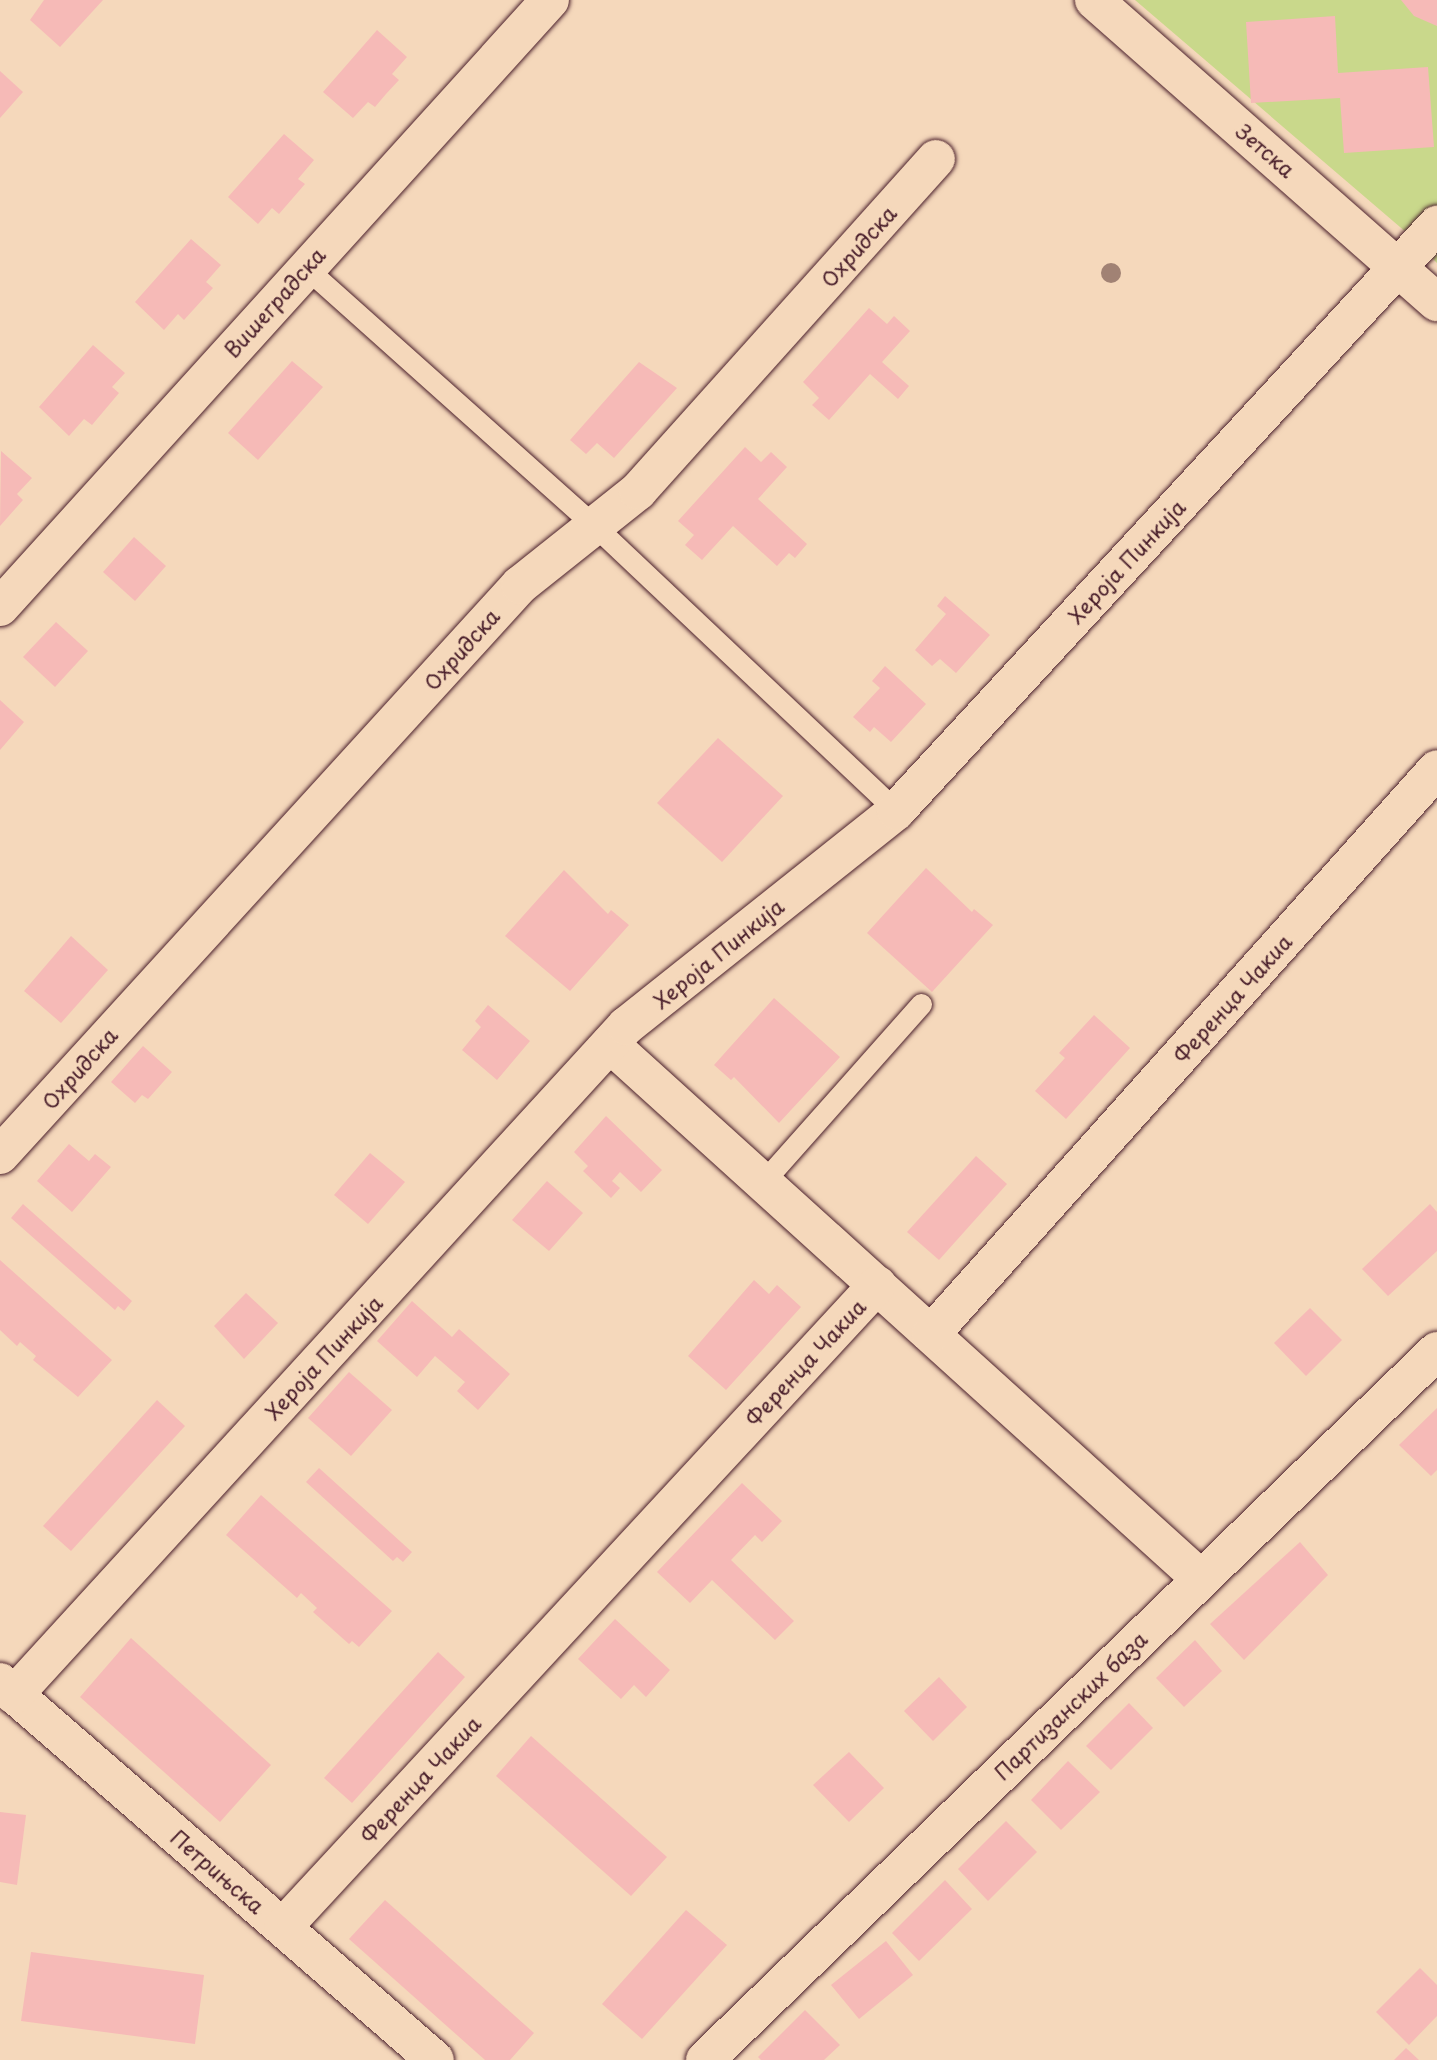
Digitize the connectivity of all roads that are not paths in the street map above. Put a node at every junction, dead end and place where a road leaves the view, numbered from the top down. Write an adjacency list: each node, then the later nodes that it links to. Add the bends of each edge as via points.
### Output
1 (550, 0): 5 (street, Вишеградска)
2 (1094, 0): 6 (street, Зетска)
3 (936, 159): 8 (street, Охридска, via 638,491)
4 (1437, 225): 6 (street, Хероја Пинкија)
5 (305, 267): 8 (lane); 9 (street, Вишеградска)
6 (1399, 267): 7 (street, Зетска); 11 (street, Хероја Пинкија)
7 (1437, 302)
8 (596, 527): 11 (lane); 14 (street, Охридска, via 520,585)
9 (0, 607)
10 (1437, 769): 17 (street, Ференца Чакиа)
11 (896, 811): 13 (street, Хероја Пинкија, via 626,1026)
12 (921, 1003): 15 (lane)
13 (610, 1044): 15 (street); 20 (street, Хероја Пинкија)
14 (0, 1155)
15 (763, 1182): 16 (street)
16 (877, 1285): 17 (street, Ференца Чакиа); 21 (street, Ференца Чакиа)
17 (931, 1334): 19 (street)
18 (1437, 1351): 19 (street, Партизанских база)
19 (1201, 1579): 23 (street, Партизанских база)
20 (7, 1688): 21 (street, Петрињска)
21 (283, 1927): 22 (street, Петрињска)
22 (435, 2060)
23 (705, 2060)

